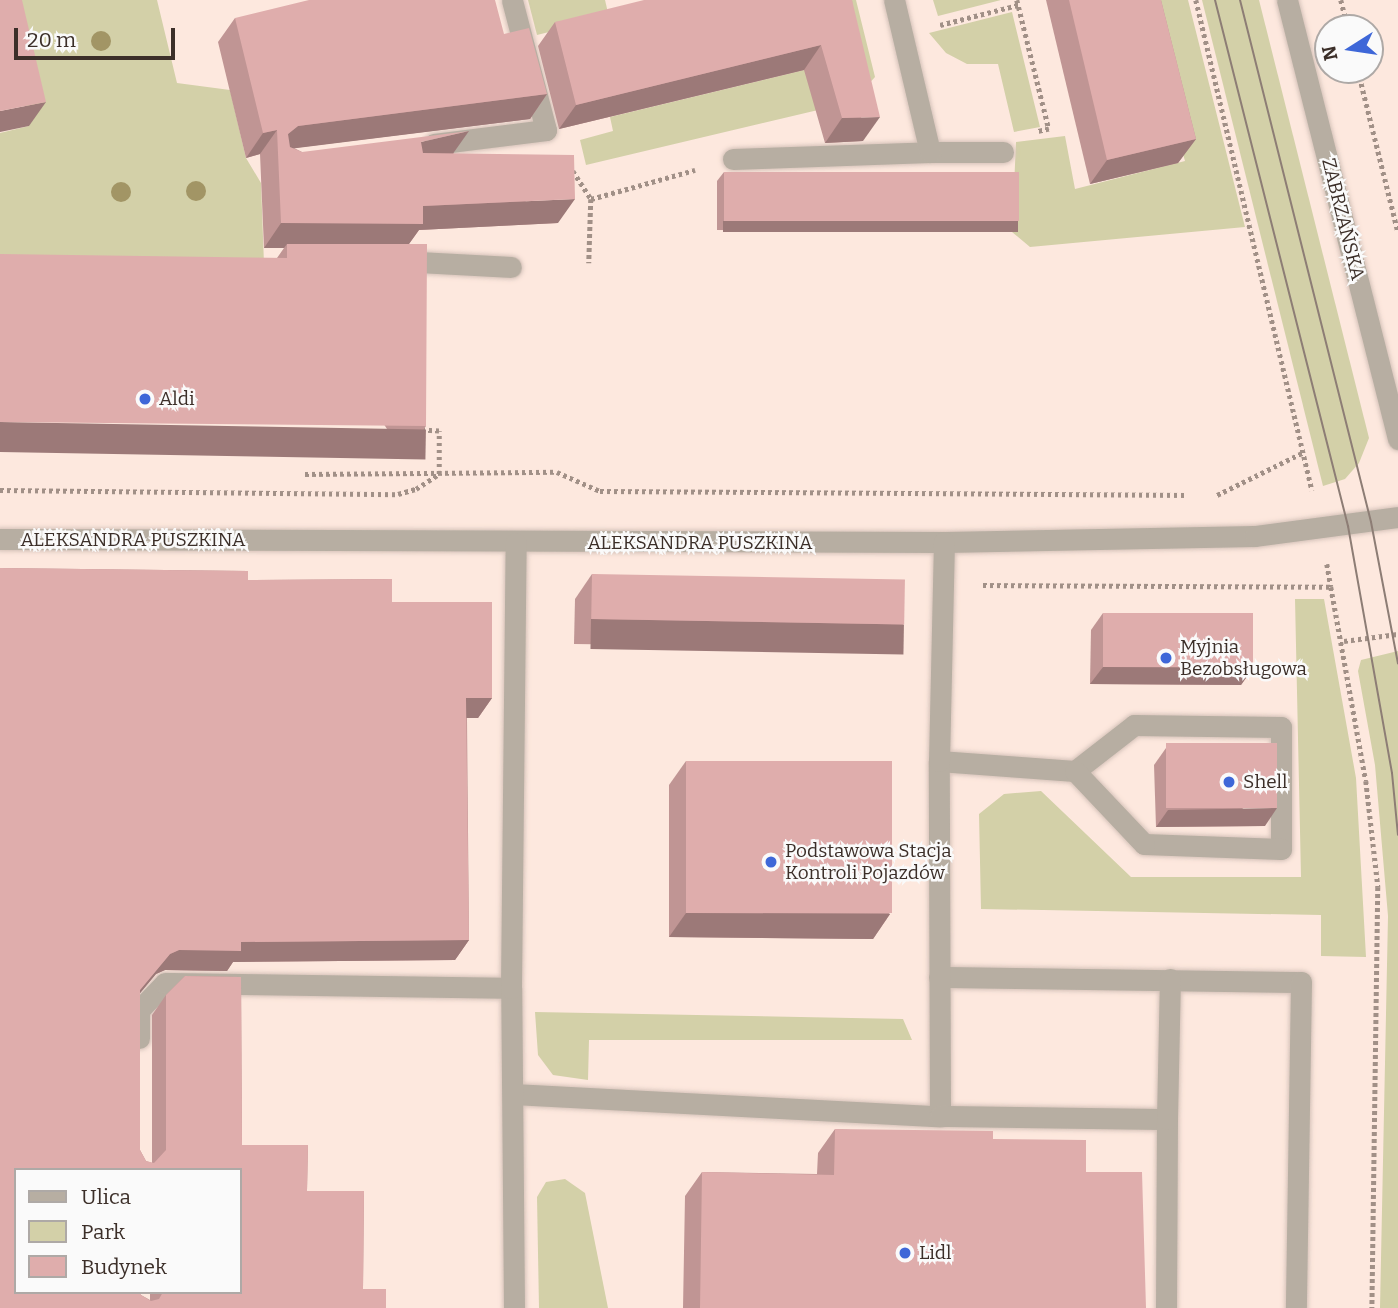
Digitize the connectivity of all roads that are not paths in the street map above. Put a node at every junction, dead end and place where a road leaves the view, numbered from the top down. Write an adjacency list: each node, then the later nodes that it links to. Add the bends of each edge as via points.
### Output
1 (512, 0): 4 (street, via 546,130)
2 (894, 0): 5 (street)
3 (1287, 0): 10 (street, ZABRZAŃSKA)
4 (407, 147)
5 (930, 152): 6 (street); 7 (street)
6 (1003, 152)
7 (733, 159)
8 (385, 261): 9 (street)
9 (511, 267)
10 (1398, 439)
11 (1398, 517): 13 (street, ALEKSANDRA PUSZKINA, via 1255,536)
12 (0, 539): 14 (street, ALEKSANDRA PUSZKINA)
13 (944, 542): 14 (street, ALEKSANDRA PUSZKINA); 15 (street)
14 (516, 543): 19 (street)
15 (939, 761): 16 (street); 17 (street)
16 (1075, 771): 16 (street, via 1144,844 1281,849 1281,727 1134,725)
17 (939, 978): 18 (street); 22 (street)
18 (1170, 979): 23 (street); 26 (street, via 1301,982)
19 (511, 988): 20 (street, via 165,983 139,1010); 21 (street)
20 (139, 1064)
21 (514, 1094): 22 (street); 24 (street)
22 (940, 1116): 23 (street)
23 (1167, 1119): 25 (street)
24 (514, 1308)
25 (1166, 1308)
26 (1296, 1308)

